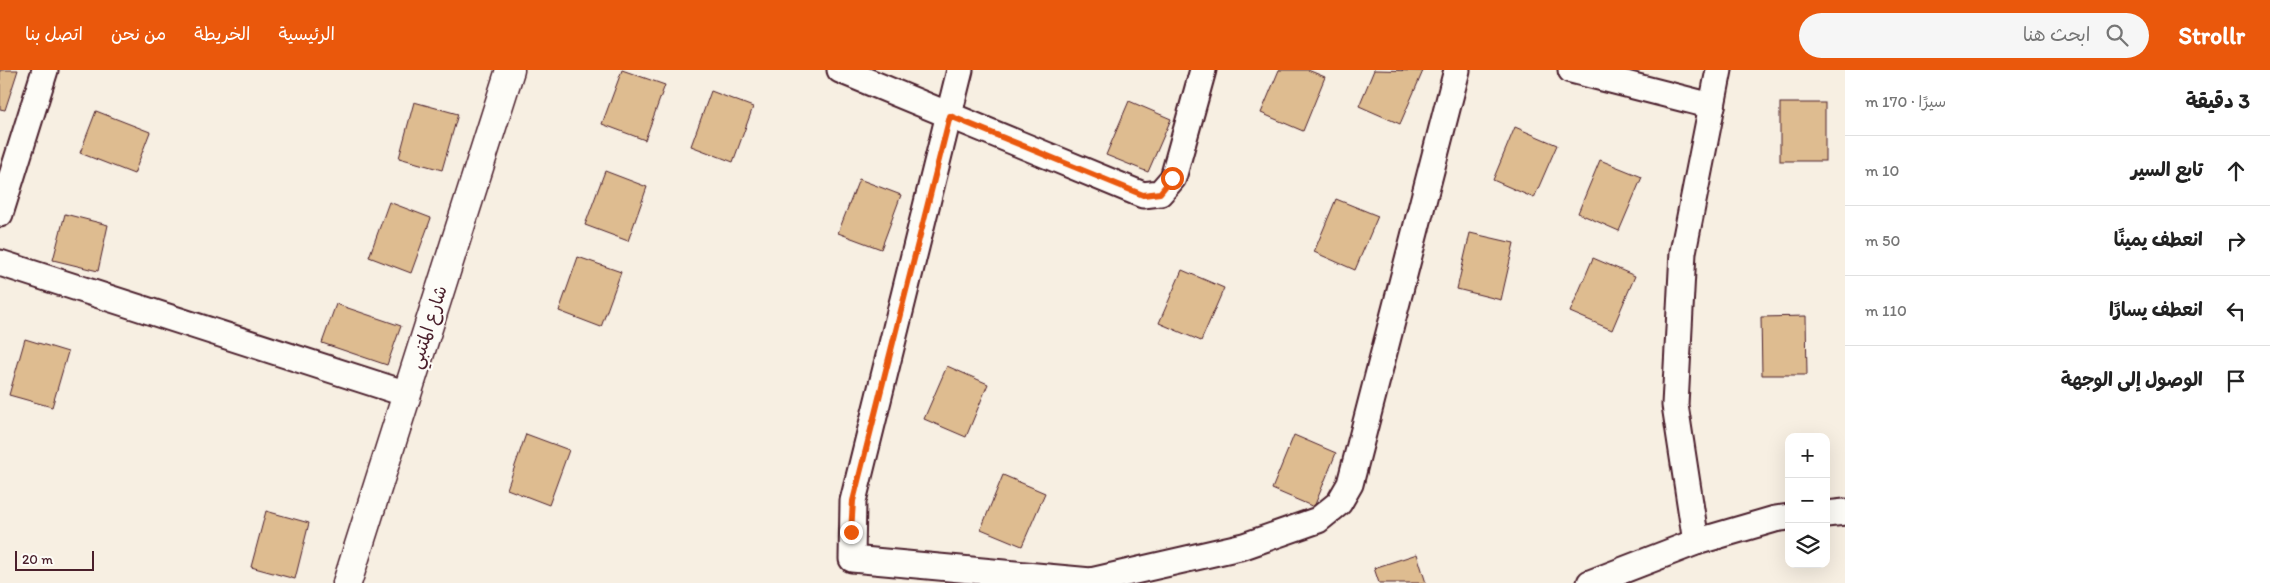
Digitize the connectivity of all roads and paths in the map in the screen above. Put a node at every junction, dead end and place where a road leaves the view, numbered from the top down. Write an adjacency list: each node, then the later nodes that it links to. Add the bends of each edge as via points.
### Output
1 (45, 70): 11 (street)
2 (510, 70): 13 (street, شارع المتنبي)
3 (840, 70): 10 (street)
4 (960, 70): 10 (street)
5 (1203, 70): 10 (street, via 1172,178 1160,193 1143,195)
6 (1457, 70): 10 (street, via 1350,484 1339,503 1318,520 1244,546 1091,580 852,559 853,501)
7 (1571, 70): 9 (street)
8 (1720, 70): 9 (street)
9 (1712, 106): 17 (street, via 1683,252 1674,405)
10 (950, 116)
11 (0, 214)
12 (0, 264): 13 (street)
13 (407, 394): 18 (street, شارع المتنبي)
14 (1845, 512): 15 (street)
15 (1830, 514)
16 (1785, 517): 17 (street)
17 (1696, 542): 19 (street)
18 (347, 583)
19 (1590, 583)

